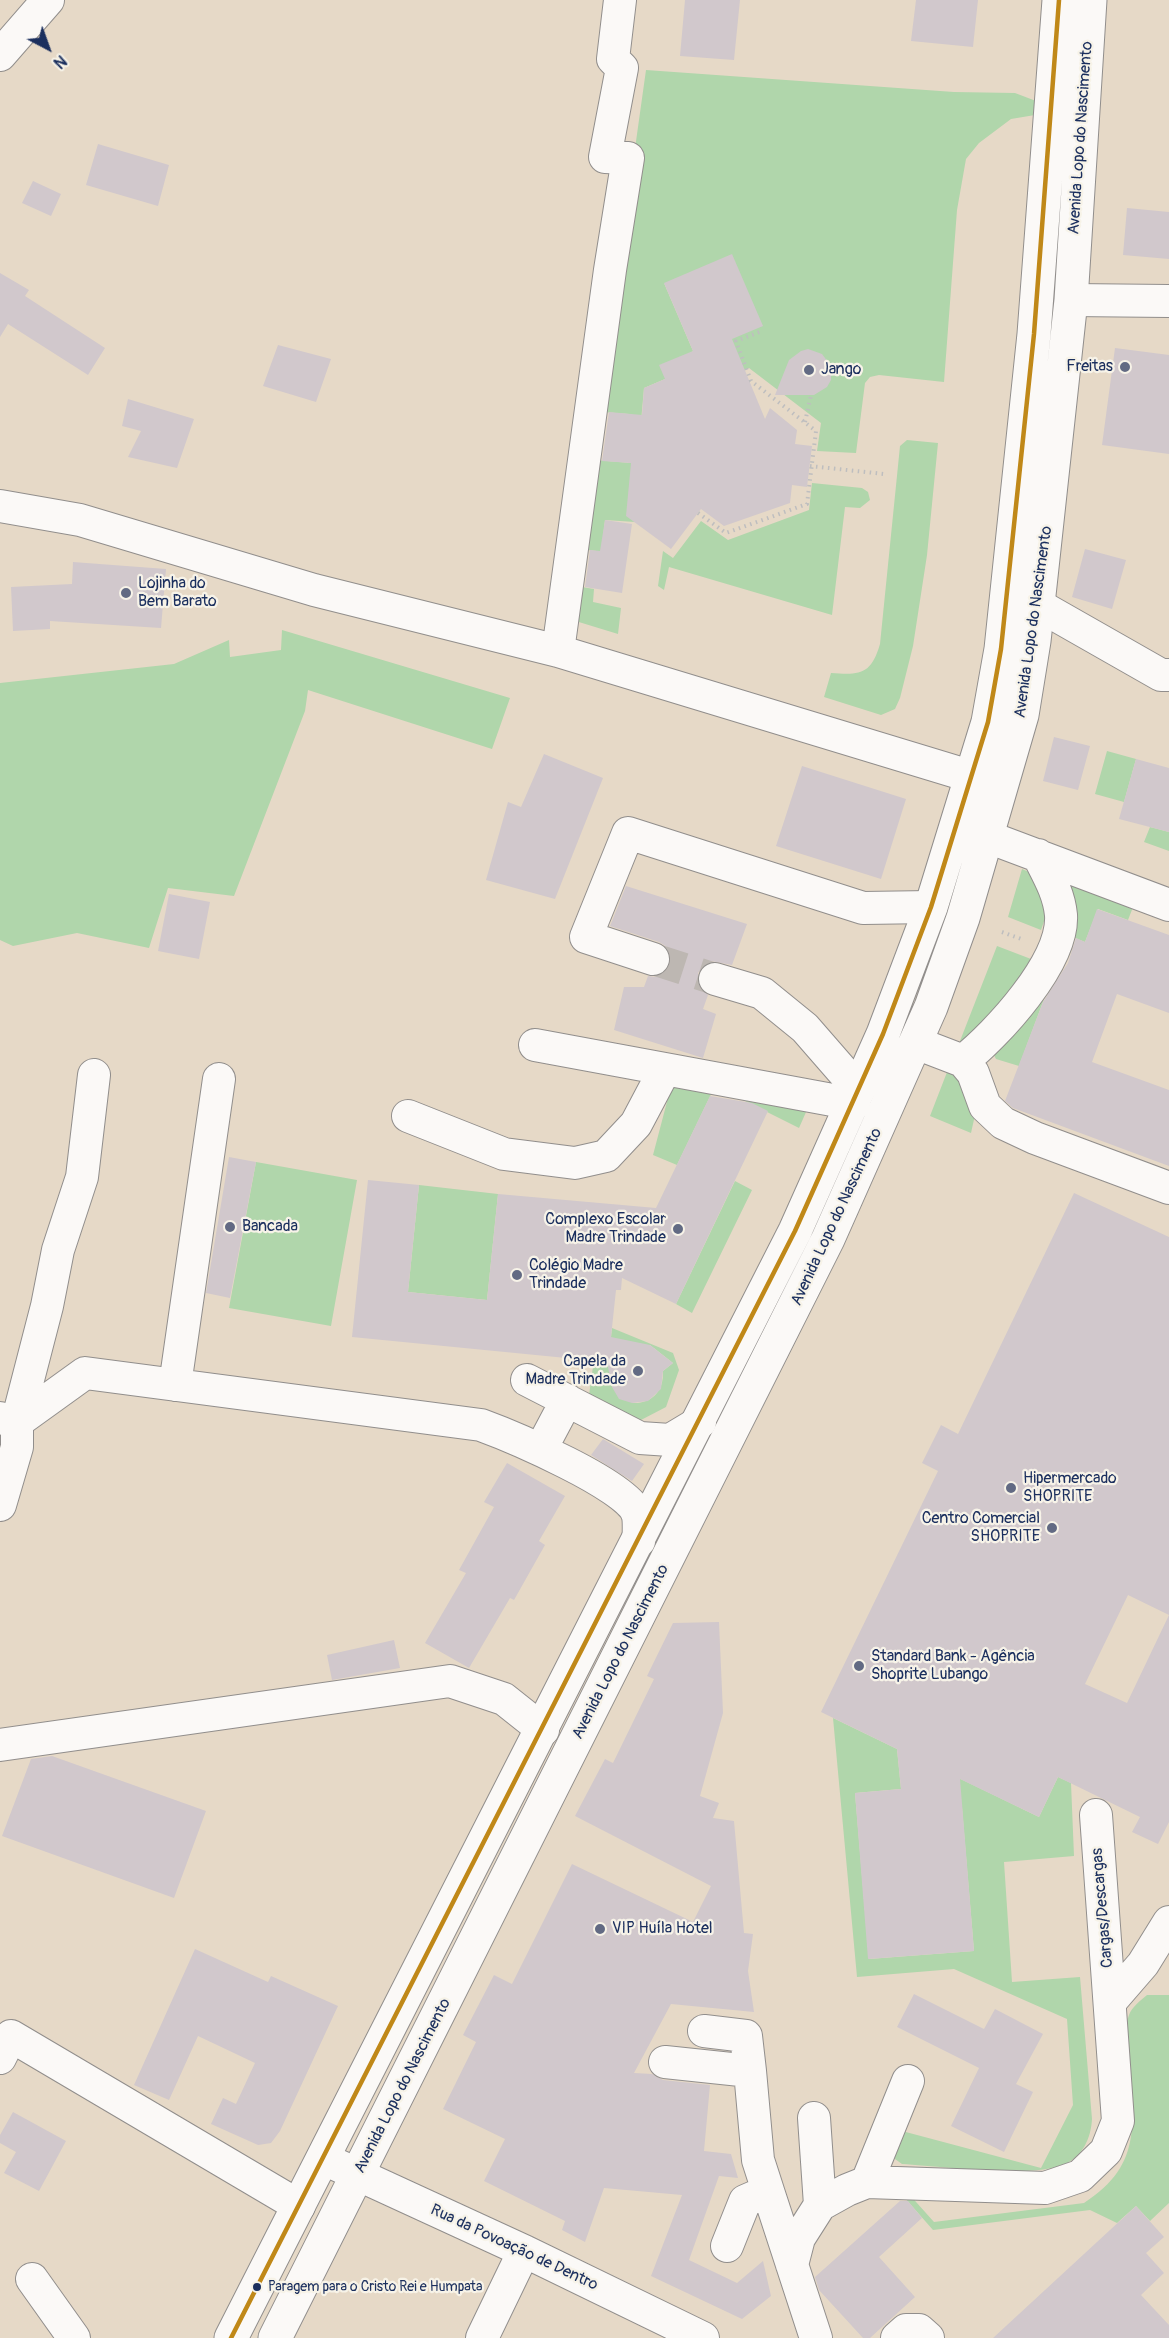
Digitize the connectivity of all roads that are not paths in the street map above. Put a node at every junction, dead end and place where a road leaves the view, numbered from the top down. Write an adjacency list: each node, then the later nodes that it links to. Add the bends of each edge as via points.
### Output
1 (48, 0): 5 (street)
2 (621, 0): 10 (street, via 613,59 622,68 605,157 628,158)
3 (1059, 0): 12 (main road, Avenida Lopo do Nascimento, via 1034,334 1009,588 988,722)
4 (1090, 0): 6 (main road, Avenida Lopo do Nascimento)
5 (0, 55)
6 (1071, 300): 7 (street); 9 (main road, Avenida Lopo do Nascimento)
7 (1169, 301)
8 (0, 506): 10 (street, via 80,520 304,587)
9 (1038, 605): 11 (street, via 1161,675); 13 (main road, Avenida Lopo do Nascimento, via 1022,715)
10 (558, 651): 12 (street)
11 (1169, 675)
12 (973, 777): 16 (main road, Avenida Lopo do Nascimento)
13 (988, 837): 14 (street); 19 (main road, Avenida Lopo do Nascimento, via 963,918)
14 (1038, 855): 15 (street); 21 (street, via 1058,896 1061,918 1056,940 1029,993)
15 (1169, 905)
16 (931, 907): 17 (street, via 863,908 628,833 586,937); 25 (main road, Avenida Lopo do Nascimento)
17 (653, 959)
18 (715, 979): 25 (street, via 762,993 805,1028)
19 (916, 1043): 21 (street); 49 (main road, Avenida Lopo do Nascimento, via 828,1239)
20 (536, 1045): 22 (street)
21 (963, 1061): 27 (street, via 986,1106 1003,1123)
22 (664, 1071): 25 (street); 26 (street, via 636,1124 606,1156 575,1163 504,1154)
23 (94, 1075): 31 (street, via 82,1177 58,1250 47,1306)
24 (219, 1079): 29 (street)
25 (856, 1097): 32 (main road, Avenida Lopo do Nascimento)
26 (408, 1116)
27 (1169, 1188)
28 (527, 1380): 30 (street)
29 (175, 1385): 31 (street, via 85,1373); 33 (street, via 481,1425)
30 (567, 1400): 32 (street, via 640,1438 670,1440); 33 (street)
31 (8, 1420): 34 (street, via 17,1447)
32 (700, 1422): 35 (main road, Avenida Lopo do Nascimento)
33 (542, 1449): 35 (street, via 626,1498 638,1513)
34 (0, 1505)
35 (639, 1541): 36 (main road, Avenida Lopo do Nascimento)
36 (543, 1730): 37 (street, via 504,1699 450,1681); 48 (main road, Avenida Lopo do Nascimento)
37 (0, 1745)
38 (1096, 1815): 41 (street, Cargas/Descargas)
39 (1169, 1922): 40 (street, Cargas/Descargas)
40 (1156, 1965): 41 (street, Cargas/Descargas)
41 (1111, 2001): 50 (street, Cargas/Descargas, via 1118,2121 1106,2151 1080,2176 1044,2188)
42 (704, 2031): 45 (street, via 746,2036)
43 (4, 2041): 53 (street)
44 (665, 2061): 45 (street)
45 (750, 2071): 51 (street, via 758,2160)
46 (908, 2081): 50 (street)
47 (814, 2118): 52 (street)
48 (324, 2159): 49 (street, Rua da Povoação de Dentro); 53 (main road, Avenida Lopo do Nascimento)
49 (358, 2177): 55 (street, Rua da Povoação de Dentro); 60 (main road, Avenida Lopo do Nascimento)
50 (867, 2182): 52 (street)
51 (768, 2191): 54 (street, via 745,2201); 56 (street)
52 (820, 2205): 56 (street, via 799,2238)
53 (299, 2206): 59 (main road, Avenida Lopo do Nascimento)
54 (727, 2246)
55 (524, 2251): 61 (street); 62 (street, Rua da Povoação de Dentro)
56 (792, 2265): 63 (street)
57 (32, 2279): 58 (street)
58 (74, 2338)
59 (231, 2338)
60 (275, 2338)
61 (482, 2338)
62 (703, 2338)
63 (816, 2338)
64 (897, 2338): 65 (street, via 906,2330 920,2330)
65 (928, 2338)

